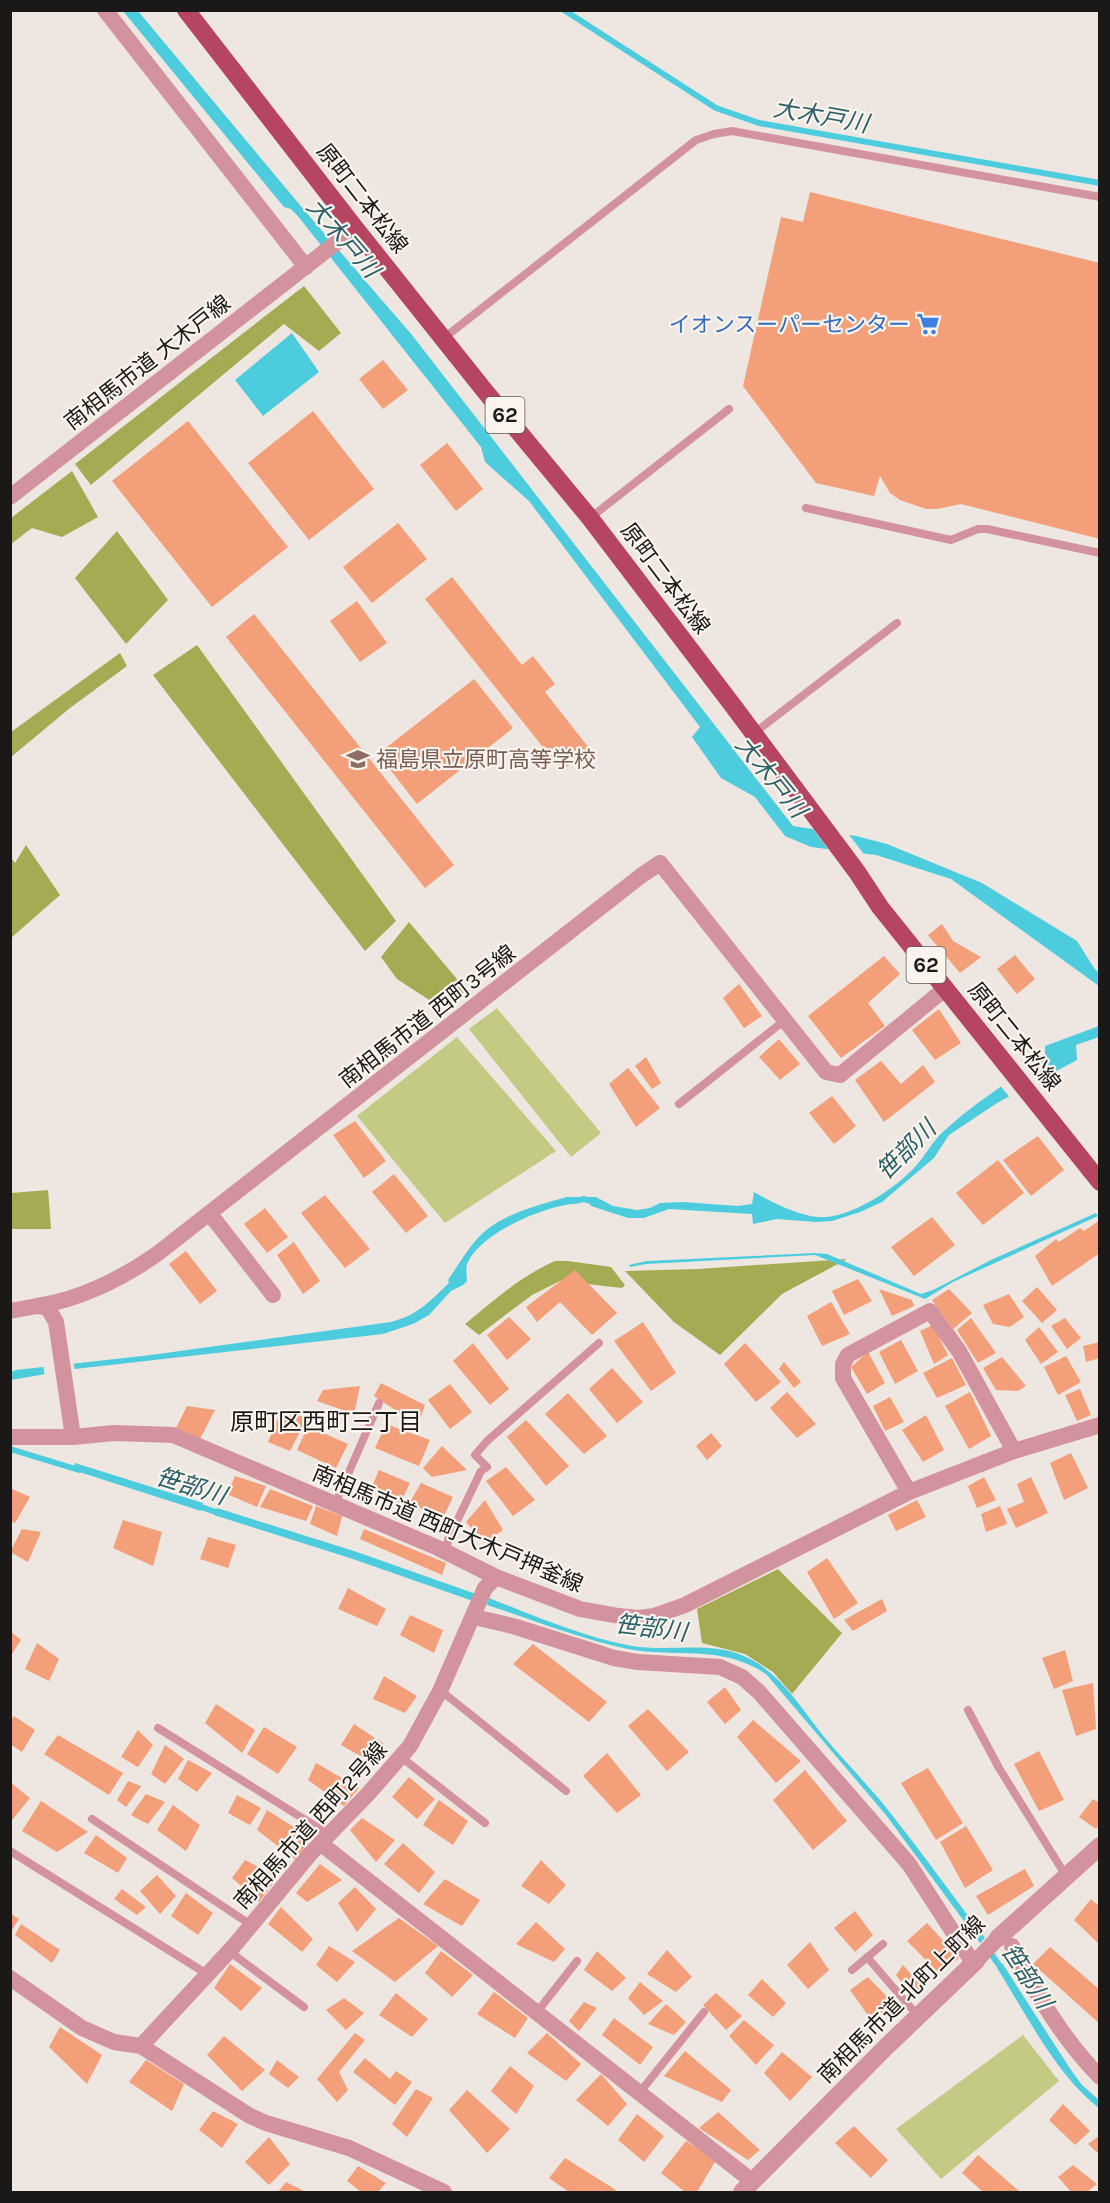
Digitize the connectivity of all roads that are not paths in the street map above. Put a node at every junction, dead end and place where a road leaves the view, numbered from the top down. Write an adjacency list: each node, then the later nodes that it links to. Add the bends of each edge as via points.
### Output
1 (105, 10): 5 (street)
2 (186, 10): 4 (main road, 原町二本松線 / 62)
3 (1100, 197): 6 (lane, via 732,131 714,134 696,141)
4 (351, 231): 5 (street, 南相馬市道 大木戸線); 6 (main road, 原町二本松線 / 62)
5 (308, 265): 8 (street, 南相馬市道 大木戸線)
6 (444, 338): 10 (main road, 原町二本松線 / 62)
7 (729, 410): 10 (lane)
8 (10, 497)
9 (806, 507): 11 (lane, via 951,540 987,528)
10 (590, 518): 13 (main road, 原町二本松線 / 62)
11 (1100, 553)
12 (897, 623): 13 (lane)
13 (753, 734): 14 (main road, 原町二本松線 / 62, via 880,908)
14 (946, 988): 15 (street, 南相馬市道 西町3号線, via 840,1076 826,1072); 17 (main road, 原町二本松線 / 62)
15 (785, 1020): 16 (lane); 18 (street, 南相馬市道 西町3号線, via 660,863)
16 (679, 1104)
17 (1100, 1182)
18 (210, 1214): 19 (street); 20 (street, 南相馬市道 西町3号線, via 137,1269 98,1288)
19 (273, 1295)
20 (37, 1306): 21 (street); 26 (street, via 48,1308 56,1322)
21 (10, 1311)
22 (599, 1343): 30 (lane, via 475,1455 487,1467 481,1471 448,1540)
23 (379, 1403): 29 (lane)
24 (1100, 1425): 27 (street, 南相馬市道 西町大木戸押釜線)
25 (10, 1437): 26 (street)
26 (72, 1437): 29 (street, 南相馬市道 西町大木戸押釜線, via 114,1433 172,1436)
27 (1014, 1451): 28 (street, 南相馬市道 西町大木戸押釜線); 28 (street, via 959,1351 930,1311 848,1355 843,1364 843,1378)
28 (909, 1492): 31 (street, 南相馬市道 西町大木戸押釜線, via 703,1596 654,1616 639,1618 580,1609)
29 (335, 1504): 30 (street, 南相馬市道 西町大木戸押釜線)
30 (446, 1553): 31 (street, 南相馬市道 西町大木戸押釜線)
31 (490, 1583): 32 (street, 南相馬市道 西町2号線)
32 (476, 1614): 33 (street, 南相馬市道 西町2号線); 50 (street, via 614,1658 720,1667 742,1677 909,1864)
33 (440, 1691): 36 (street, 南相馬市道 西町2号線); 37 (lane)
34 (968, 1710): 43 (lane)
35 (158, 1728): 40 (lane)
36 (401, 1757): 39 (lane); 40 (street, 南相馬市道 西町2号線)
37 (566, 1791)
38 (92, 1819): 44 (lane)
39 (485, 1823)
40 (324, 1839): 44 (street, 南相馬市道 西町2号線); 55 (street)
41 (1100, 1846): 43 (street, 南相馬市道 北町上町線)
42 (10, 1851): 52 (lane)
43 (1066, 1876): 45 (street, 南相馬市道 北町上町線)
44 (251, 1925): 47 (street, 南相馬市道 西町2号線)
45 (1005, 1942): 50 (street, 南相馬市道 北町上町線); 59 (street, via 1042,2004)
46 (883, 1944): 48 (lane)
47 (229, 1951): 52 (street, 南相馬市道 西町2号線); 54 (lane)
48 (867, 1957): 51 (lane); 57 (lane)
49 (577, 1961): 55 (lane)
50 (974, 1962): 57 (street, 南相馬市道 北町上町線)
51 (852, 1971)
52 (207, 1974): 58 (street, 南相馬市道 西町2号線)
53 (10, 1978): 58 (street, via 82,2028 114,2042)
54 (304, 2007)
55 (537, 2012): 60 (street)
56 (705, 2012): 60 (lane)
57 (918, 2016): 61 (street, 南相馬市道 北町上町線)
58 (141, 2046): 62 (street, via 250,2116 348,2148)
59 (1100, 2077)
60 (640, 2092): 61 (street)
61 (747, 2187)
62 (444, 2193)

